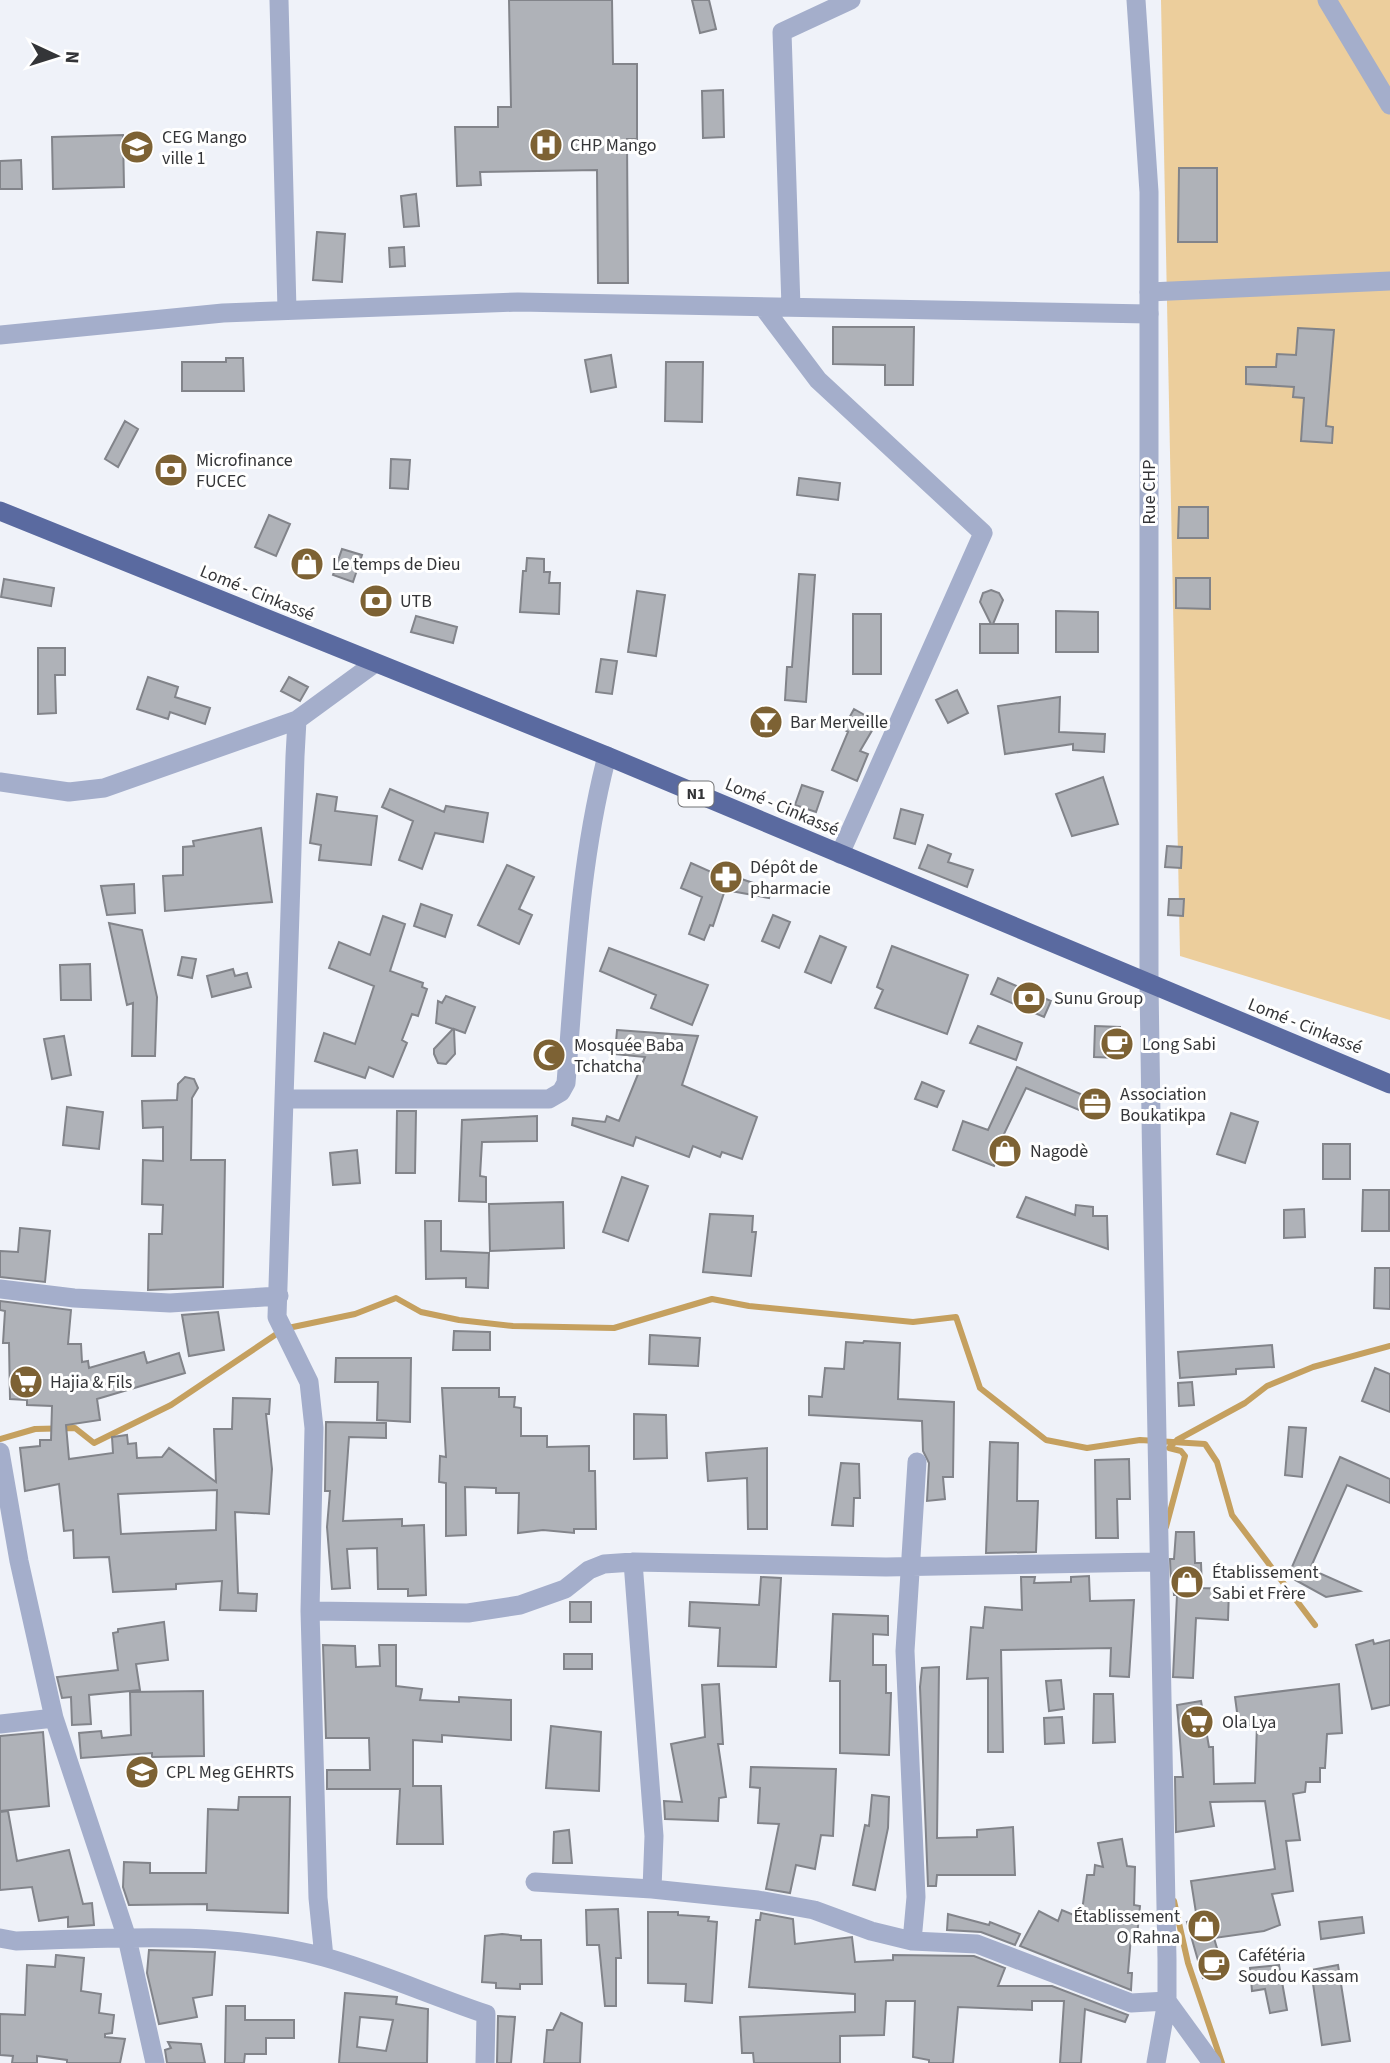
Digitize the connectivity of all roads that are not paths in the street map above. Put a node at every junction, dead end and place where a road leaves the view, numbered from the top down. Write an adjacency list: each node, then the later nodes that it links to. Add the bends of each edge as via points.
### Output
1 (279, 0): 10 (street)
2 (851, 0): 9 (street, via 782,32)
3 (1136, 0): 7 (street, Rue CHP, via 1149,192)
4 (1327, 0): 5 (street)
5 (1390, 105)
6 (1390, 281): 7 (street)
7 (1149, 292): 11 (street, Rue CHP)
8 (763, 307): 9 (street); 10 (street, via 518,302); 18 (street, via 818,380 983,533)
9 (791, 307): 11 (street)
10 (287, 310): 12 (street)
11 (1149, 314): 19 (street, Rue CHP)
12 (0, 335)
13 (0, 511): 14 (highway, Lomé - Cinkassé / N1)
14 (375, 663): 15 (street); 16 (highway, Lomé - Cinkassé / N1)
15 (297, 720): 17 (street, via 104,788 69,792); 21 (street)
16 (607, 756): 18 (highway, Lomé - Cinkassé / N1); 21 (street, via 593,806 582,880 566,1083 561,1092 549,1099)
17 (0, 782)
18 (840, 854): 19 (highway, Lomé - Cinkassé / N1)
19 (1149, 984): 20 (highway, Lomé - Cinkassé / N1); 27 (street, Rue CHP)
20 (1390, 1084)
21 (285, 1099): 23 (street)
22 (0, 1289): 23 (street, via 170,1303)
23 (279, 1296): 29 (street, via 277,1317 309,1382 314,1427)
24 (0, 1452): 30 (street)
25 (917, 1462): 28 (street)
26 (632, 1562): 28 (street); 29 (street, via 597,1567 565,1589 507,1607 468,1613); 33 (street, via 654,1836)
27 (1156, 1562): 28 (street); 38 (street, Rue CHP)
28 (910, 1566): 36 (street, via 905,1651 916,1897)
29 (310, 1611): 37 (street, via 318,1898)
30 (54, 1718): 31 (street); 35 (street)
31 (0, 1724)
32 (534, 1882): 33 (street)
33 (652, 1889): 36 (street, via 814,1910)
34 (0, 1938): 35 (street)
35 (127, 1938): 37 (street, via 233,1940); 39 (street)
36 (912, 1941): 38 (street, via 977,1944 1131,2003)
37 (324, 1957): 40 (street, via 486,2014)
38 (1167, 2001): 41 (street, Rue CHP); 42 (street)
39 (155, 2063)
40 (485, 2063)
41 (1156, 2063)
42 (1212, 2063)

